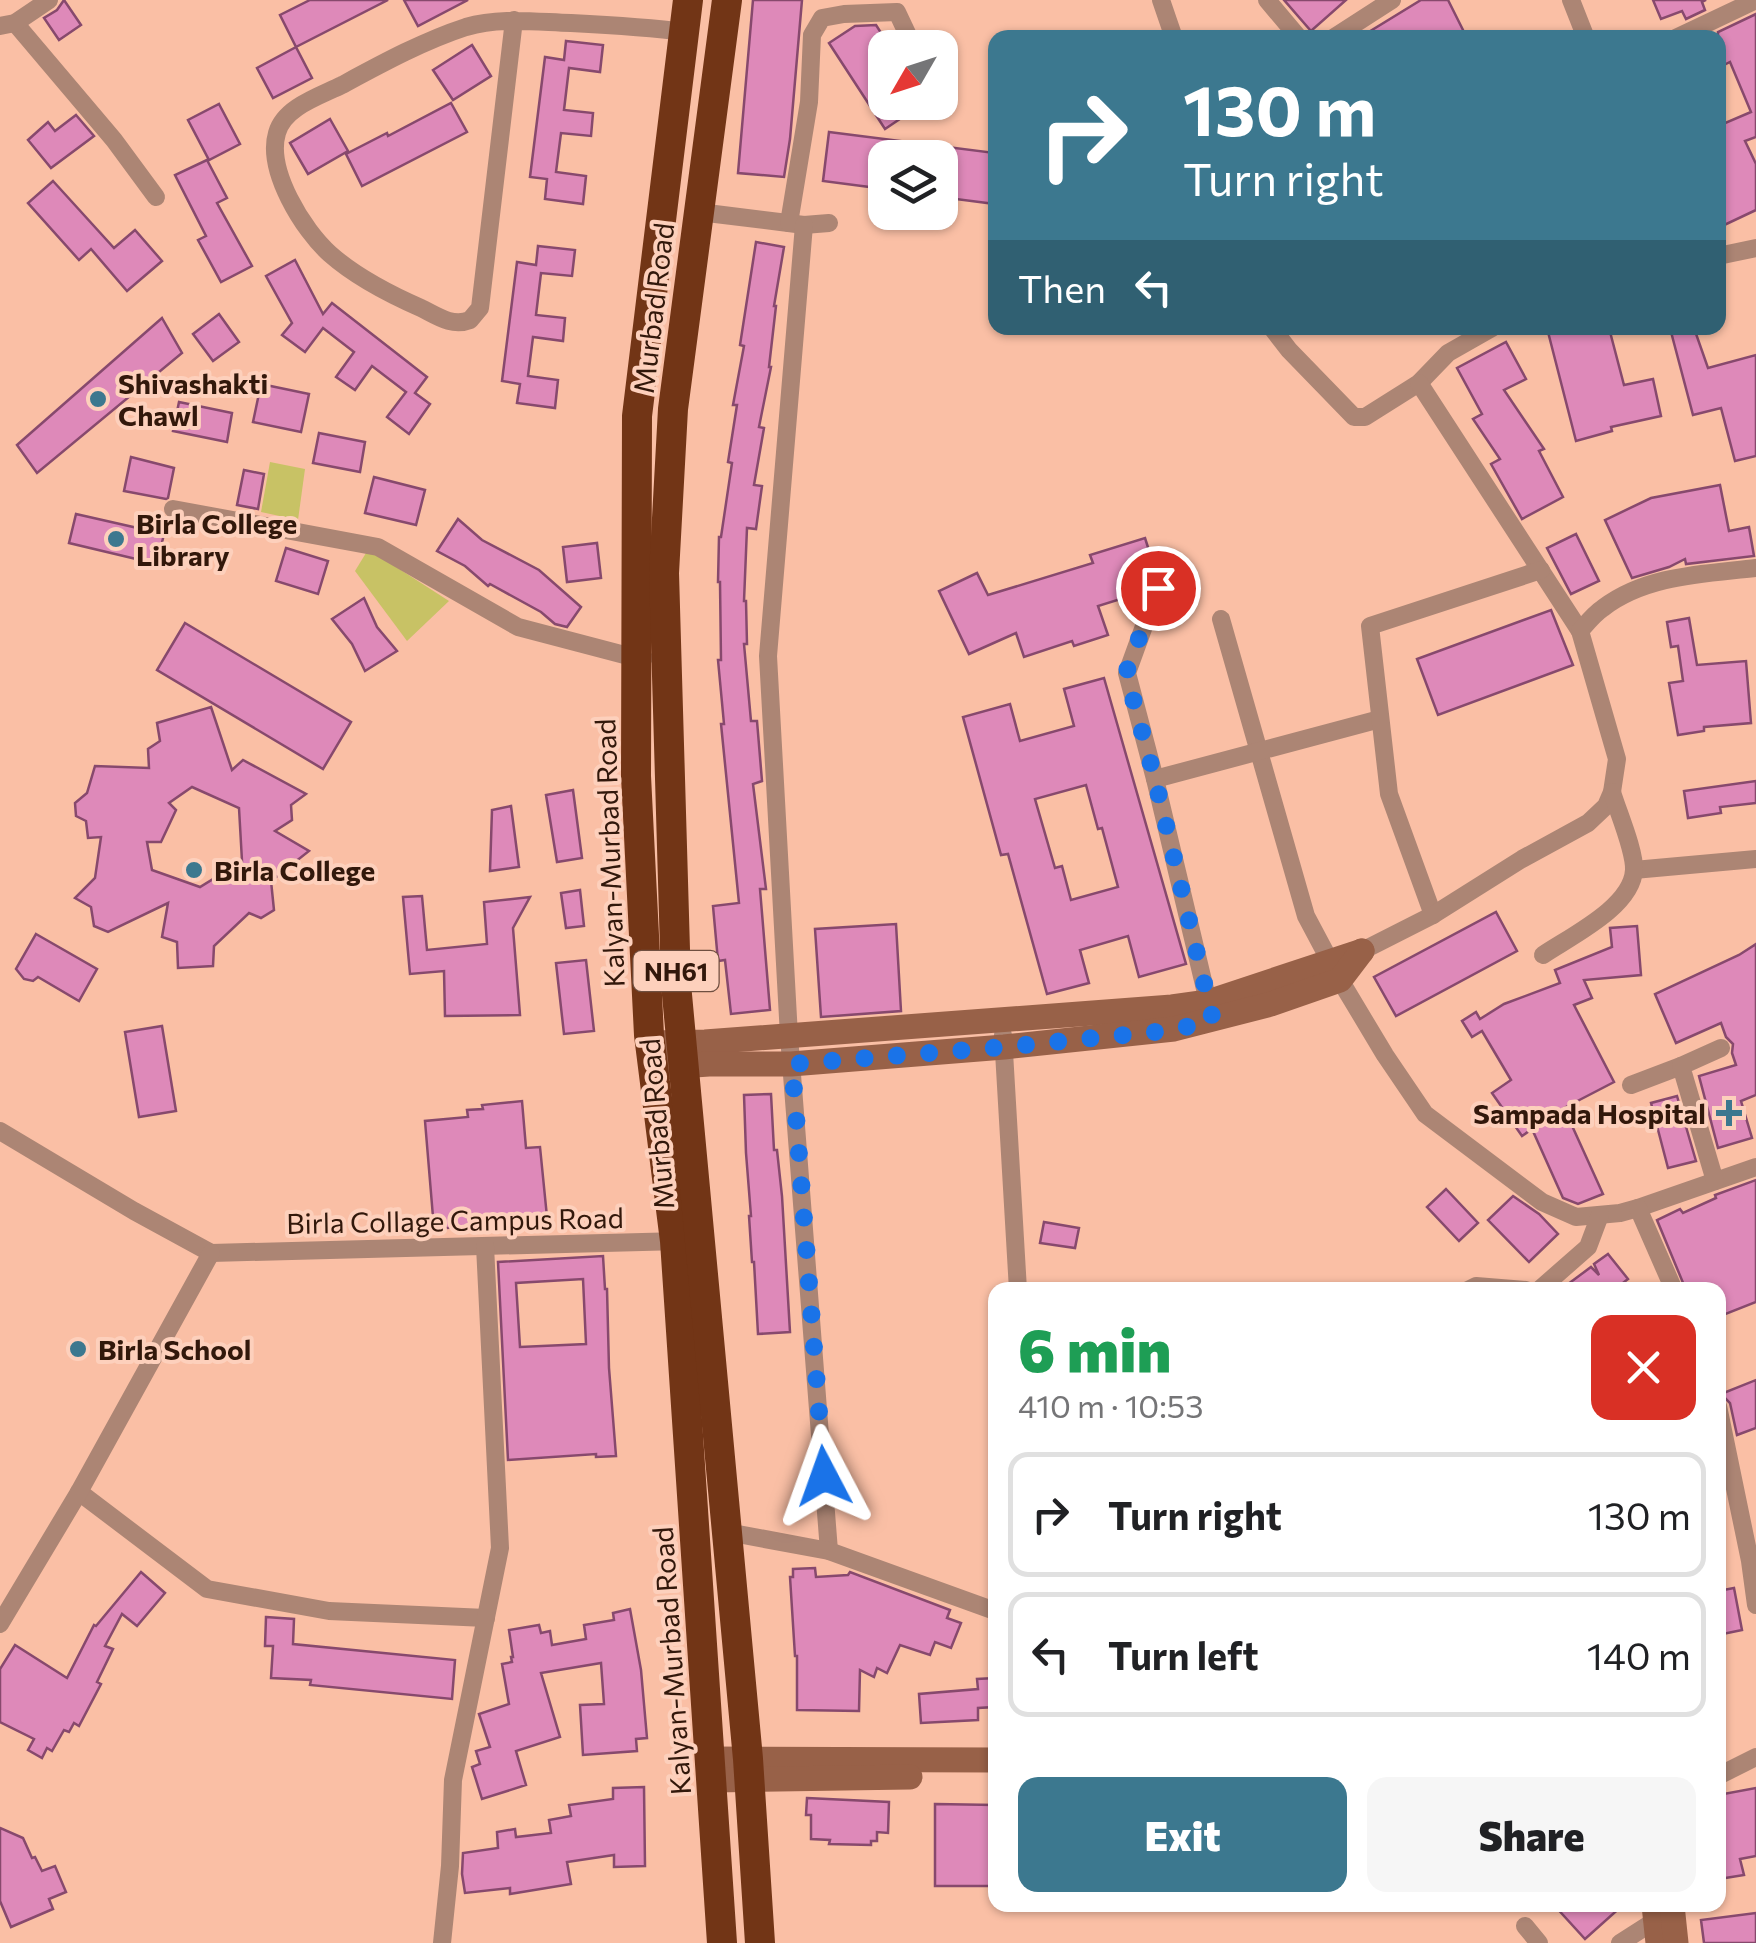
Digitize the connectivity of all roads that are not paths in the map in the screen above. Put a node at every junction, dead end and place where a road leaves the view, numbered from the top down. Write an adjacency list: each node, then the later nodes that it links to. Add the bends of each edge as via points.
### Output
1 (49, 0): 11 (street)
2 (688, 0): 18 (highway, Kalyan-Murbad Road / NH61)
3 (726, 0): 20 (highway, Murbad Road / NH61)
4 (1161, 0): 13 (street)
5 (1267, 0): 14 (street)
6 (1392, 0): 15 (street)
7 (1570, 0): 16 (street)
8 (1756, 0): 17 (street)
9 (895, 6): 12 (street); 22 (street, via 822,18 812,36)
10 (514, 20): 10 (street, via 480,308 454,324 388,293 328,253 283,188 276,137 297,108 402,54 468,27); 18 (street)
11 (8, 25): 19 (street, via 114,140)
12 (906, 30)
13 (1171, 30)
14 (1292, 30)
15 (1345, 30)
16 (1583, 30)
17 (1693, 30)
18 (685, 32): 34 (highway, Kalyan-Murbad Road / NH61, via 637,416)
19 (156, 197)
20 (698, 212): 22 (street); 34 (highway, Murbad Road / NH61)
21 (829, 223): 22 (street)
22 (796, 224): 47 (street, via 768,656)
23 (1756, 248): 24 (street)
24 (1726, 254)
25 (1277, 335): 27 (street, via 1354,418)
26 (1480, 335): 27 (street, via 1448,354)
27 (1420, 383): 31 (street)
28 (174, 508): 34 (street, via 378,547 518,627)
29 (1168, 560): 37 (street, via 1126,673)
30 (1756, 568): 33 (street, via 1631,591)
31 (1540, 570): 33 (street); 35 (street, via 1370,626)
32 (1221, 619): 36 (street)
33 (1580, 631): 38 (street, via 1617,758)
34 (651, 658): 50 (highway, Kalyan-Murbad Road / NH61, via 636,776)
35 (1380, 719): 36 (street); 41 (street, via 1389,794)
36 (1258, 750): 37 (street); 44 (street, via 1306,916)
37 (1155, 779): 45 (street)
38 (1612, 792): 40 (street); 41 (street, via 1588,823)
39 (1756, 859): 40 (street)
40 (1634, 870): 43 (street, via 1615,907)
41 (1433, 915): 42 (street)
42 (1362, 951): 44 (street)
43 (1543, 954)
44 (1334, 971): 45 (street); 58 (street, via 1425,1114 1542,1202 1576,1218)
45 (1210, 1011): 46 (street); 48 (street, via 1174,1030)
46 (1002, 1020): 47 (street); 48 (street)
47 (788, 1036): 50 (street); 51 (street)
48 (1004, 1047): 51 (street); 62 (street)
49 (1721, 1048): 52 (street)
50 (667, 1055): 51 (street); 59 (highway, Kalyan-Murbad Road / NH61)
51 (792, 1064): 68 (street)
52 (1680, 1066): 53 (street); 56 (street)
53 (1631, 1085)
54 (0, 1130): 61 (street)
55 (1756, 1167): 56 (street)
56 (1715, 1181): 57 (street)
57 (1638, 1208): 58 (street); 64 (street)
58 (1600, 1215): 63 (street, via 1588,1247)
59 (688, 1241): 60 (street, Birla Collage Campus Road); 67 (highway, Murbad Road / NH61); 76 (highway, Kalyan-Murbad Road / NH61)
60 (485, 1246): 61 (street, Birla Collage Campus Road); 71 (street, via 500,1548)
61 (211, 1253): 66 (street)
62 (1018, 1282)
63 (1548, 1282)
64 (1670, 1282)
65 (1726, 1445): 69 (street)
66 (78, 1492): 71 (street, via 207,1589 329,1610); 72 (street)
67 (727, 1532): 68 (street); 75 (highway, Murbad Road / NH61)
68 (829, 1551): 70 (street)
69 (1756, 1606)
70 (988, 1608)
71 (486, 1618): 81 (street, via 453,1780)
72 (0, 1624)
73 (1756, 1757): 77 (street)
74 (988, 1760): 75 (street)
75 (749, 1769): 76 (street); 78 (street); 83 (highway, Murbad Road / NH61)
76 (710, 1770): 82 (highway, Kalyan-Murbad Road / NH61)
77 (1726, 1772)
78 (988, 1776)
79 (1663, 1918): 85 (street); 86 (street)
80 (1525, 1926): 84 (street)
81 (442, 1943)
82 (722, 1943)
83 (760, 1943)
84 (1539, 1943)
85 (1620, 1943)
86 (1676, 1943)

